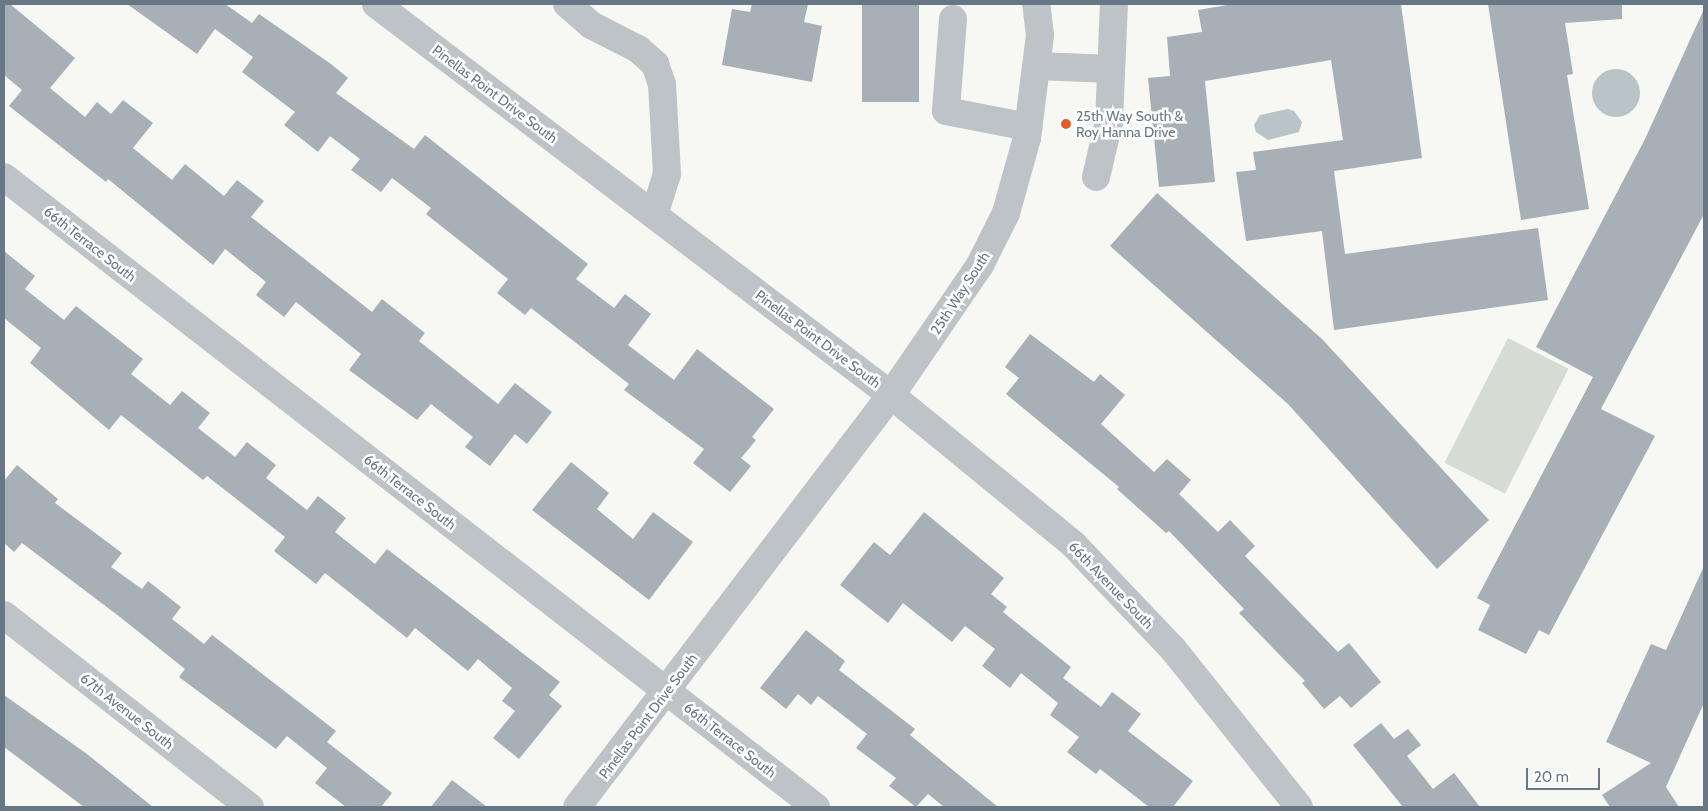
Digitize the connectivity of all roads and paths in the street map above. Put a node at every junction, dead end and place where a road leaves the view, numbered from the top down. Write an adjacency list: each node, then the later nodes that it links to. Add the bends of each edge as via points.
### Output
1 (567, 4): 11 (street, via 591,25 638,49 654,64 662,84 667,174)
2 (1036, 4): 6 (street, 25th Way South, via 1040,35)
3 (1114, 4): 7 (street)
4 (382, 6): 11 (street, Pinellas Point Drive South)
5 (953, 19): 8 (street, via 946,111)
6 (1037, 66): 7 (street); 8 (street, 25th Way South)
7 (1111, 69): 10 (street, via 1109,122)
8 (1028, 127): 12 (street, 25th Way South, via 1006,213 984,257)
9 (4, 177): 14 (street, 66th Terrace South)
10 (1096, 177)
11 (654, 215): 12 (street, Pinellas Point Drive South)
12 (891, 395): 14 (street, Pinellas Point Drive South); 18 (street, 66th Avenue South, via 1074,545 1172,649)
13 (4, 615): 15 (street, 67th Avenue South)
14 (667, 692): 16 (street, Pinellas Point Drive South); 17 (street, 66th Terrace South)
15 (250, 807)
16 (577, 807)
17 (816, 807)
18 (1299, 807)

